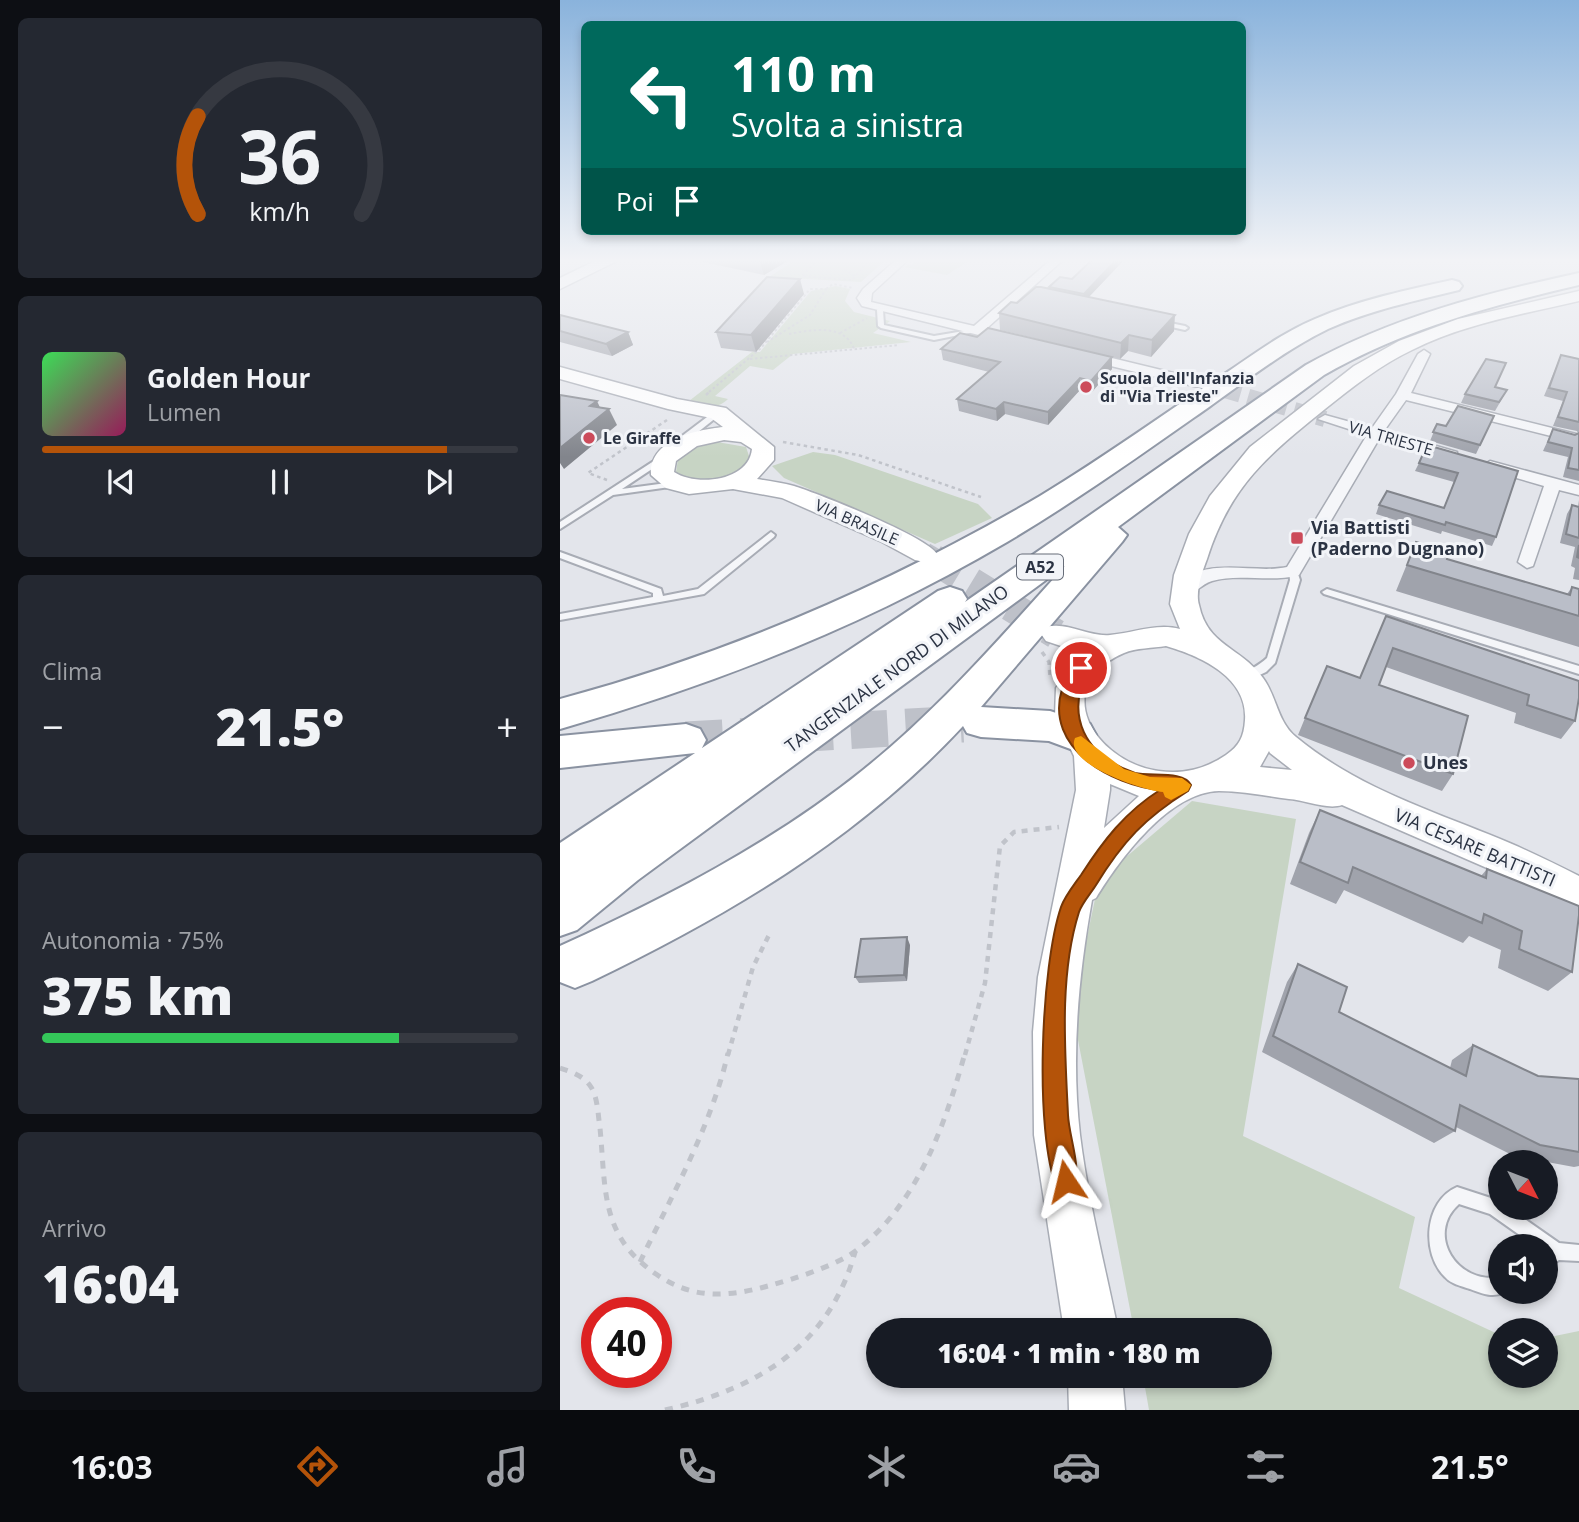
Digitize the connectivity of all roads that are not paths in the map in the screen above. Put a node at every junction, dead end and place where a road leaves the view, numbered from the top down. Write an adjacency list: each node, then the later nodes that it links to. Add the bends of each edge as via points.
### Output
1 (944, 325): 9 (street)
2 (985, 325): 9 (street)
3 (1170, 325): 8 (lane)
4 (1325, 325): 41 (highway, via 1306,332 1014,523 934,568)
5 (1359, 325): 57 (highway, TANGENZIALE NORD DI MILANO / A52, via 1304,355)
6 (1408, 325): 23 (highway, TANGENZIALE NORD DI MILANO / A52, via 1359,343 1315,370)
7 (1463, 325): 37 (street, via 1382,357 1280,432 1219,500 1202,534)
8 (1185, 328)
9 (976, 331): 10 (street)
10 (1030, 343)
11 (1068, 352): 14 (street)
12 (1424, 354): 15 (street)
13 (560, 373): 16 (street, VIA BRASILE)
14 (1210, 386)
15 (1403, 395): 19 (street); 20 (street)
16 (682, 406): 17 (street, VIA BRASILE); 21 (street, via 687,426)
17 (718, 413): 21 (lane); 22 (street, VIA BRASILE)
18 (1325, 419): 19 (street, VIA TRIESTE)
19 (1375, 434): 26 (street, VIA TRIESTE); 35 (street)
20 (1571, 438)
21 (677, 447): 22 (street, via 714,434); 25 (street, via 662,472); 29 (lane)
22 (756, 449): 24 (street); 28 (street, VIA BRASILE)
23 (1160, 480): 60 (highway, TANGENZIALE NORD DI MILANO / A52); 61 (highway, via 947,718 878,782 811,834 723,889)
24 (732, 482): 25 (street, via 706,488); 28 (street, VIA BRASILE)
25 (675, 484): 29 (lane)
26 (1553, 484): 27 (street, VIA TRIESTE); 34 (street)
27 (1579, 490)
28 (788, 492): 32 (street, VIA BRASILE)
29 (605, 495): 30 (lane)
30 (560, 526)
31 (771, 535): 38 (lane, via 712,586)
32 (924, 554)
33 (560, 555): 38 (lane, via 658,591)
34 (1527, 562)
35 (1293, 571): 37 (street, via 1198,578); 45 (lane, via 1295,580 1270,660)
36 (1326, 592): 44 (lane)
37 (1185, 597): 40 (street); 42 (street, via 1191,628)
38 (658, 600): 39 (lane)
39 (560, 617)
40 (1149, 636): 42 (street); 43 (street)
41 (782, 641): 47 (highway); 48 (highway, via 674,682)
42 (1201, 644): 45 (street, via 1228,658)
43 (1111, 646): 46 (street, via 1091,658); 46 (street, via 1056,635 1068,653)
44 (1579, 670)
45 (1247, 676): 49 (street, via 1259,697)
46 (1075, 678): 52 (street, via 1068,712)
47 (560, 698)
48 (560, 714)
49 (1263, 718): 54 (street, via 1248,755); 56 (street, VIA CESARE BATTISTI, via 1282,744 1309,768)
50 (981, 722): 52 (highway, via 1050,726)
51 (686, 740): 53 (highway)
52 (1083, 745): 55 (street, via 1112,770 1134,780); 59 (street, via 1093,790)
53 (560, 752)
54 (1218, 777): 55 (street); 56 (street, VIA CESARE BATTISTI, via 1306,786)
55 (1182, 785): 59 (street, via 1147,808 1113,841)
56 (1369, 803): 58 (street, VIA CESARE BATTISTI, via 1500,856)
57 (560, 868)
58 (1579, 895)
59 (1070, 908): 66 (street, via 1058,977 1055,1093 1057,1135)
60 (560, 914)
61 (575, 964)
62 (1524, 1234): 65 (lane, via 1484,1202 1457,1195 1448,1200 1438,1223 1437,1244 1448,1269)
63 (1579, 1252): 64 (lane)
64 (1558, 1254)
65 (1488, 1286)
66 (1089, 1318)
67 (1096, 1388): 68 (street)
68 (1097, 1410)

